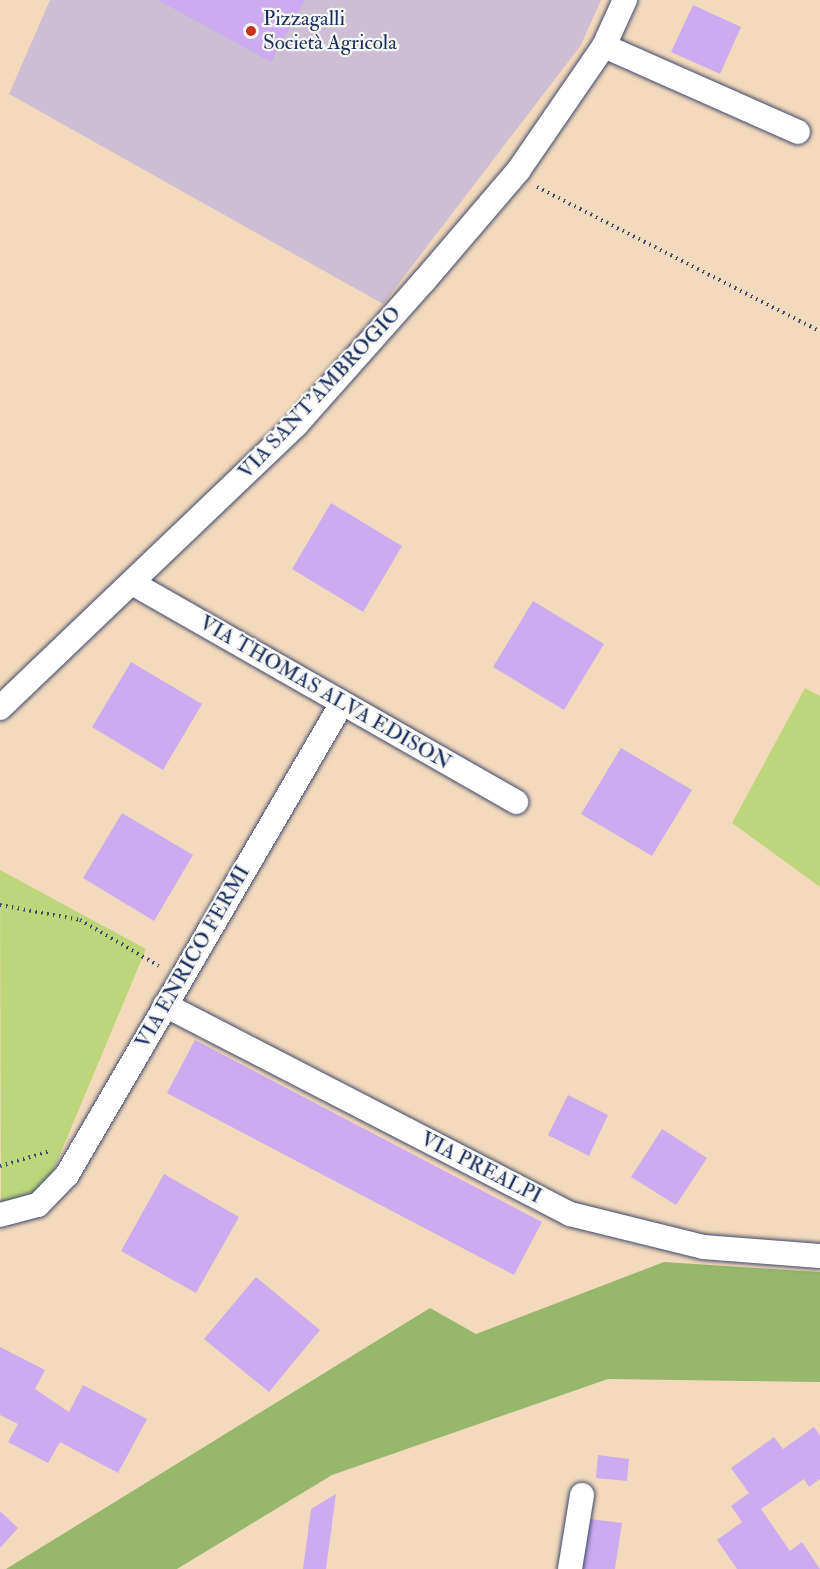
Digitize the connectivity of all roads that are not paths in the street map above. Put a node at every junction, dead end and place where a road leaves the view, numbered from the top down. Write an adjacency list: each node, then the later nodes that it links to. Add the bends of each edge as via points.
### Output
1 (625, 0): 2 (street, VIA SANT'AMBROGIO)
2 (604, 45): 3 (street); 4 (street, VIA SANT'AMBROGIO, via 518,171 296,424)
3 (798, 132)
4 (134, 584): 5 (street, VIA THOMAS ALVA EDISON); 6 (street, VIA SANT'AMBROGIO)
5 (342, 703): 7 (street, VIA THOMAS ALVA EDISON); 8 (street, VIA ENRICO FERMI)
6 (0, 708)
7 (516, 802)
8 (165, 1005): 9 (street, VIA ENRICO FERMI, via 67,1175 38,1205); 10 (street, VIA PREALPI, via 570,1214 703,1247)
9 (0, 1215)
10 (820, 1256)
11 (582, 1495): 12 (street)
12 (570, 1569)

